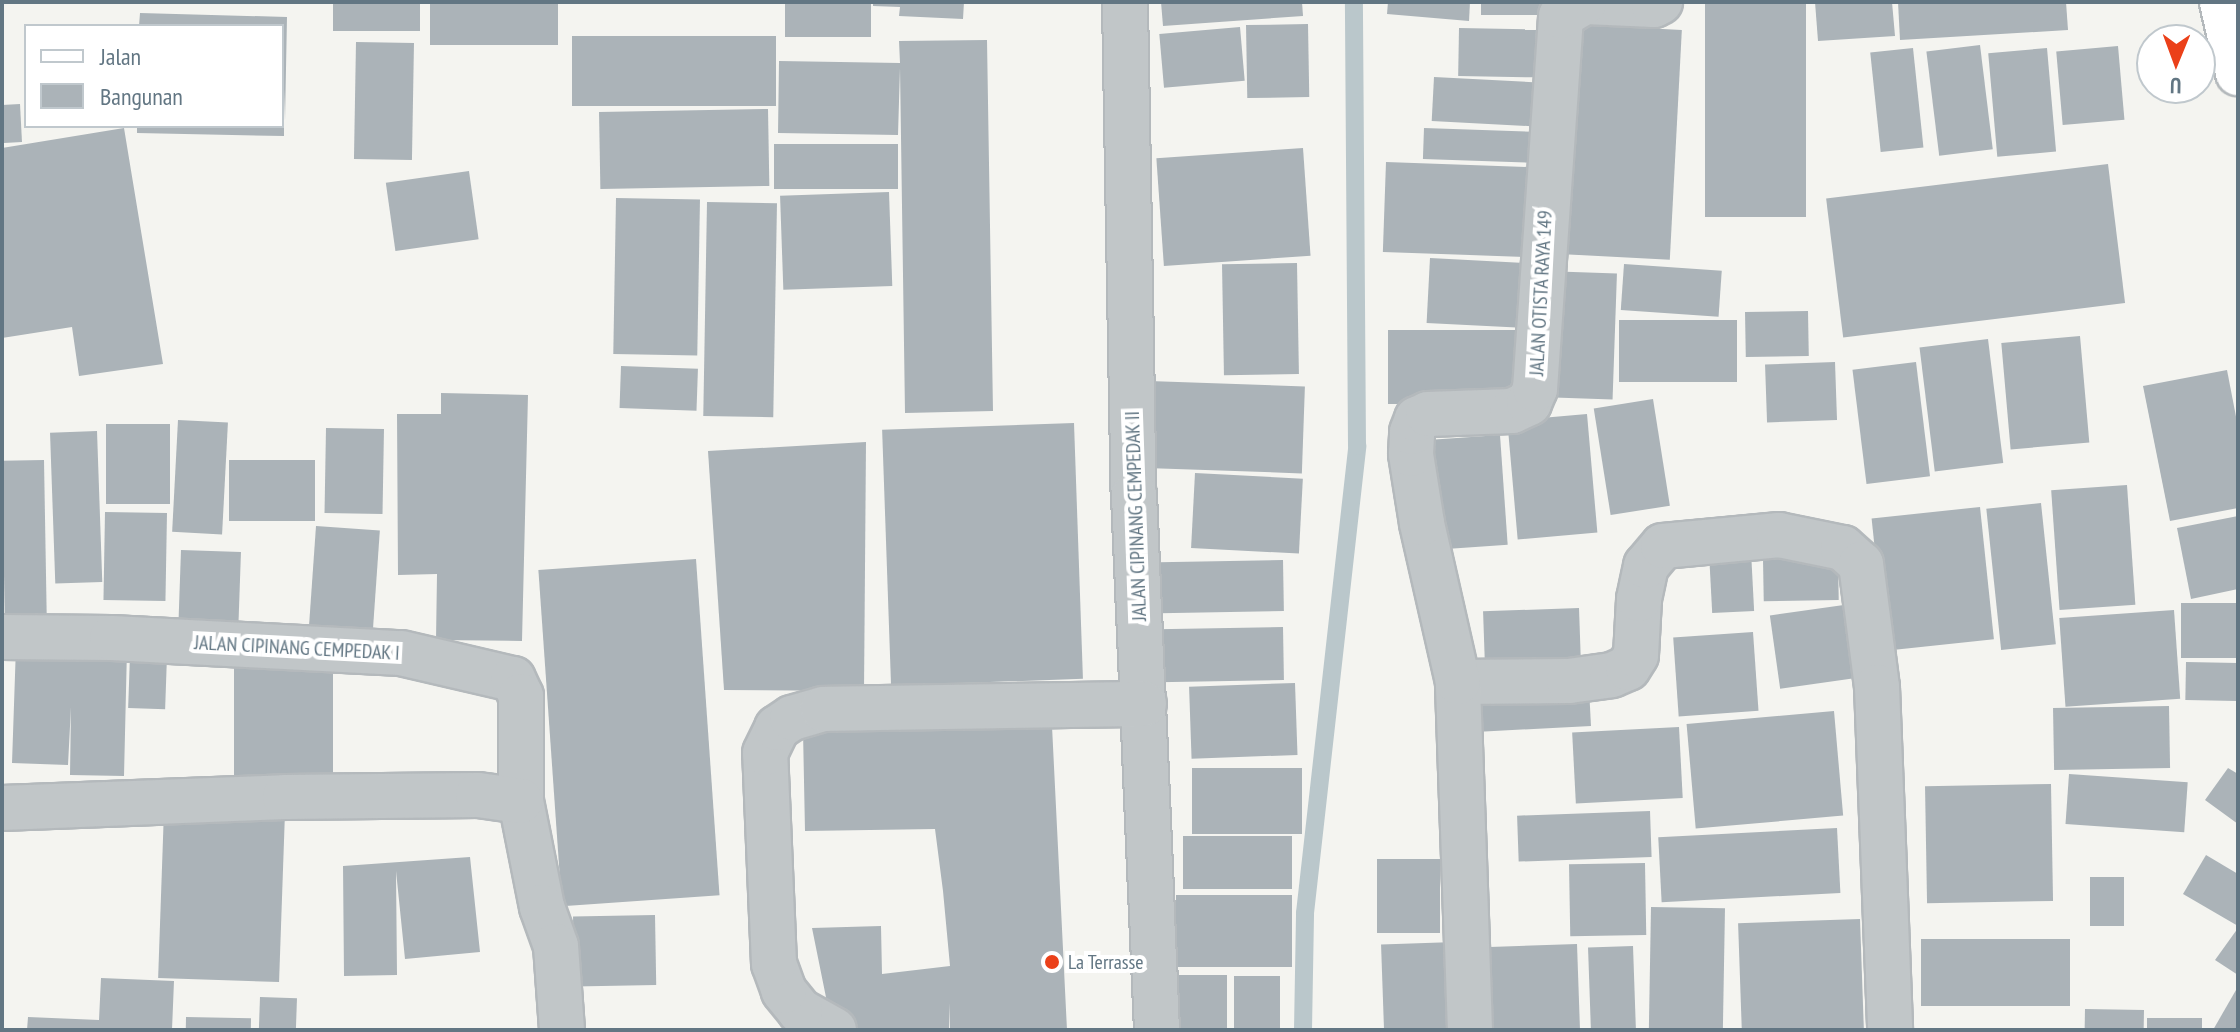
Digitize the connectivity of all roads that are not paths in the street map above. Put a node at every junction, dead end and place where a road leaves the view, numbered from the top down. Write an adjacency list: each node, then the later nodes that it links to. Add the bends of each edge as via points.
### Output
1 (1125, 2): 8 (street, JALAN CIPINANG CEMPEDAK II, via 1134,495)
2 (1585, 2): 3 (street, JALAN OTISTA RAYA 149); 7 (street, JALAN OTISTA RAYA 149, via 1561,16 1535,389 1529,403 1512,411 1428,414 1417,419 1412,432 1422,523)
3 (1660, 2)
4 (2222, 2): 5 (main road)
5 (2238, 73)
6 (2, 637): 9 (street, JALAN CIPINANG CEMPEDAK I, via 401,653 513,679 521,696)
7 (1458, 682): 14 (street); 15 (street, via 1569,681 1628,668 1636,655 1646,566 1663,546 1779,535 1843,548 1861,564 1877,687)
8 (1144, 704): 12 (street, via 823,709 777,728 765,753 774,964 784,991 800,1011); 13 (street, JALAN CIPINANG CEMPEDAK II)
9 (521, 801): 10 (street, via 478,795 285,797); 11 (street, JALAN CIPINANG CEMPEDAK I, via 542,907 556,946)
10 (2, 808)
11 (562, 1030)
12 (834, 1030)
13 (1157, 1030)
14 (1470, 1030)
15 (1890, 1030)

